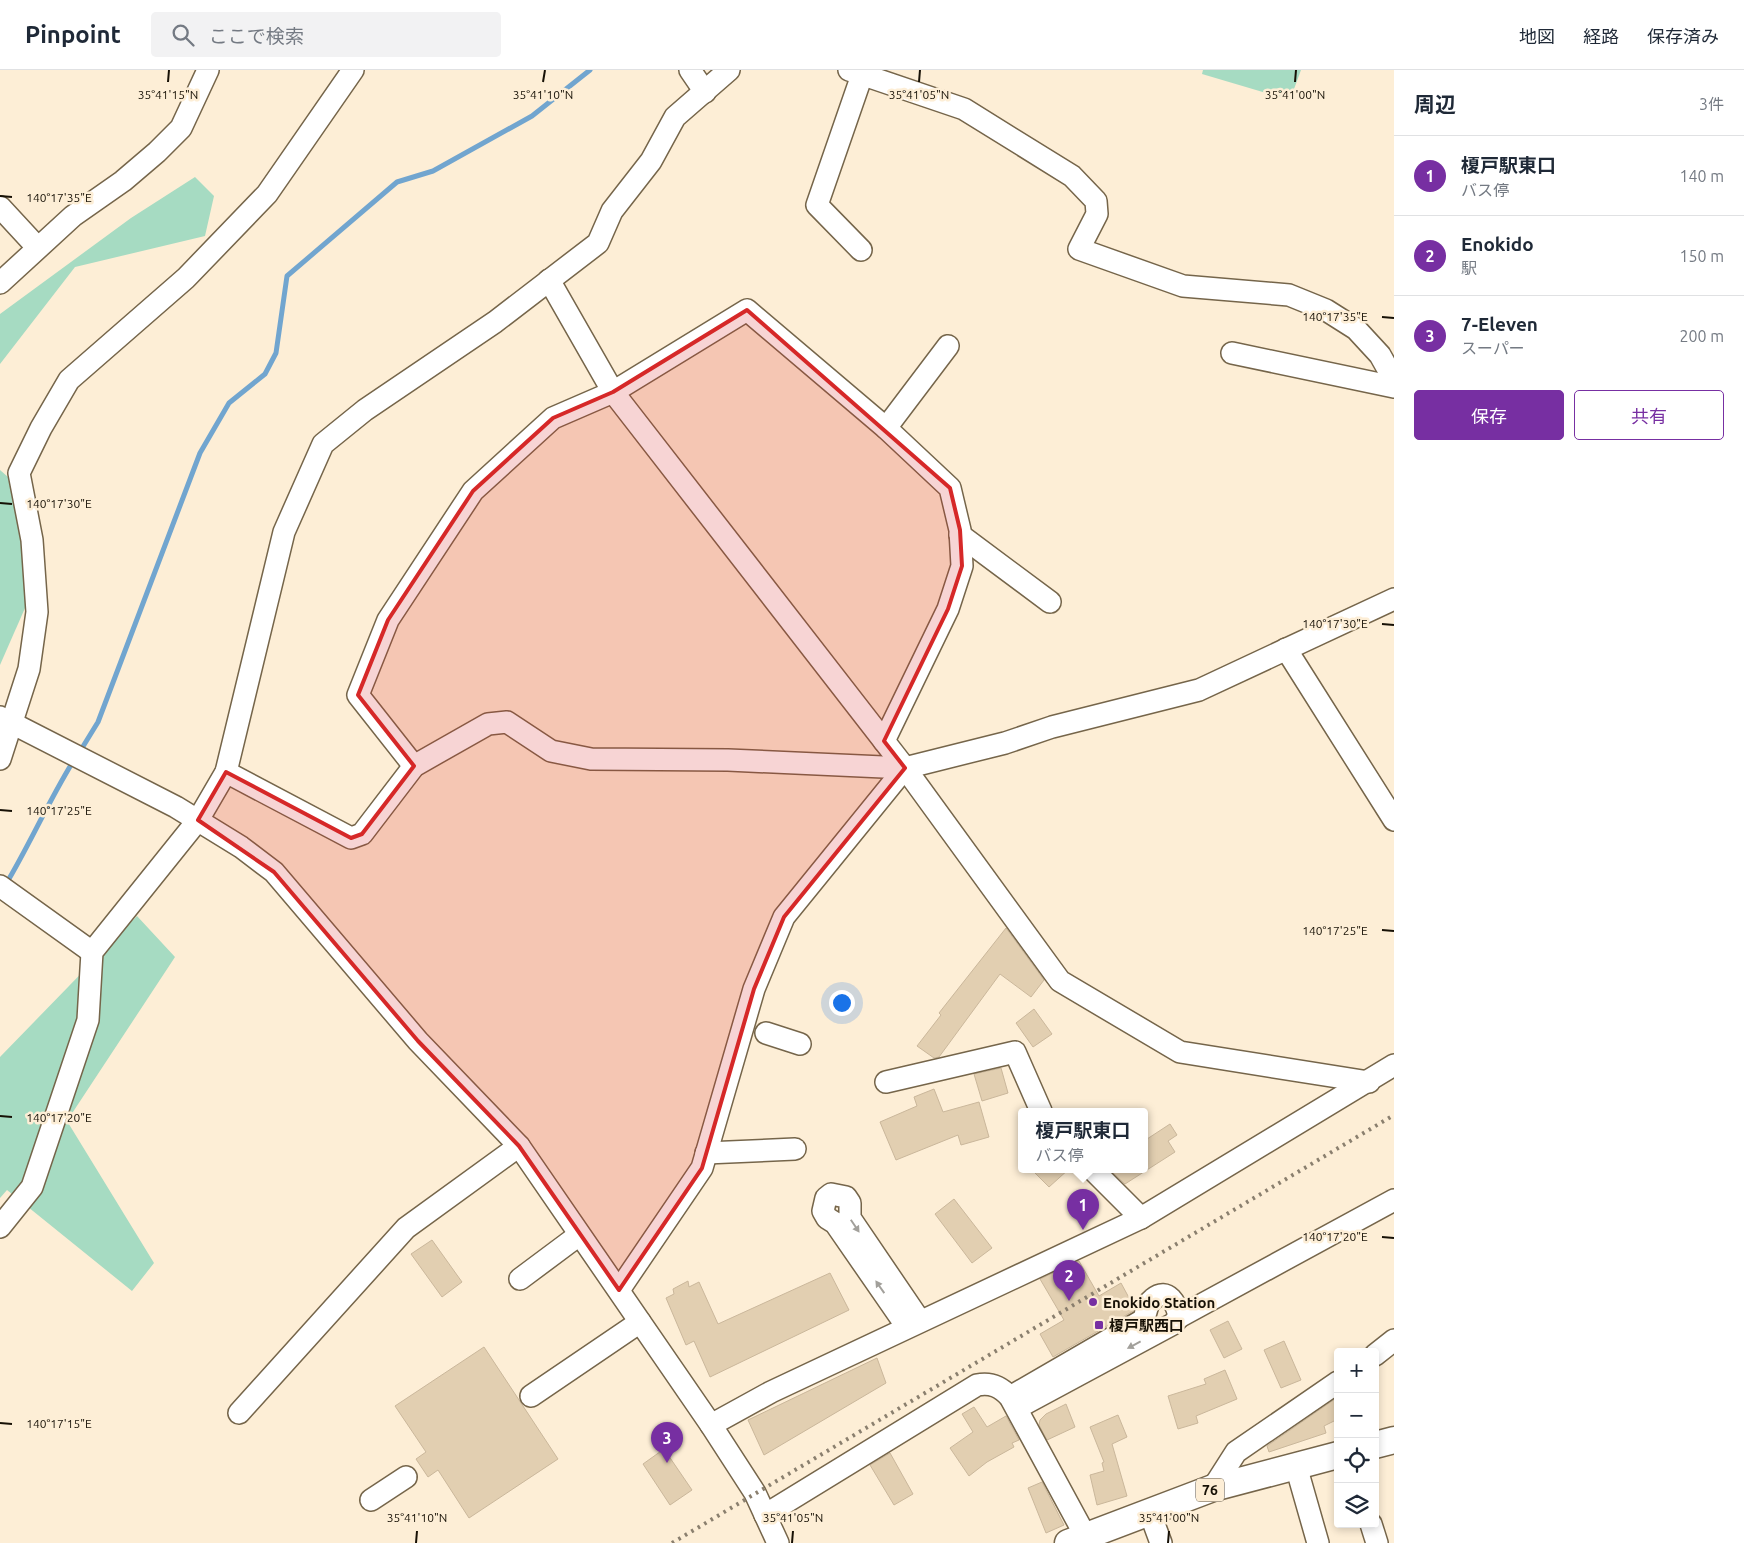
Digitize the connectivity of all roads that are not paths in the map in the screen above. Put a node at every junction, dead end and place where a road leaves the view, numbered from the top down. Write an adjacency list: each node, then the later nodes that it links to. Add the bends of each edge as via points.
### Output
1 (208, 70): 8 (street, via 181,128 123,181 73,216)
2 (353, 70): 23 (street, via 267,194 186,278 69,380 41,428 19,473 32,540 37,612 29,669)
3 (690, 70): 6 (street)
4 (728, 70): 6 (street)
5 (856, 72): 9 (street, via 817,205); 14 (street, via 964,109 1072,176 1096,201 1097,214 1079,249 1184,286 1289,295 1326,310)
6 (705, 92): 10 (street, via 675,117 651,161 612,211 598,243)
7 (0, 207): 8 (street)
8 (37, 247): 11 (street)
9 (862, 250)
10 (549, 280): 17 (street); 28 (street, via 495,322 365,410 323,444 284,532)
11 (0, 283)
12 (948, 346): 18 (street)
13 (1232, 353): 16 (street)
14 (1387, 353): 15 (street)
15 (1394, 380)
16 (1394, 387)
17 (613, 392): 18 (street, via 747,310); 24 (street); 26 (street, via 553,418 473,491 388,620 358,695)
18 (886, 428): 19 (street, via 950,488)
19 (960, 535): 21 (street); 24 (street, via 962,566 948,609)
20 (1394, 599): 22 (street)
21 (1050, 602)
22 (1286, 649): 27 (street, via 1199,690); 30 (street)
23 (6, 720): 25 (street); 29 (street)
24 (884, 741): 27 (street)
25 (0, 759)
26 (414, 766): 27 (street, via 488,724 507,722 551,752 591,759 728,760); 28 (street, via 362,834 351,838)
27 (905, 768): 37 (street, via 1060,981 1180,1052); 41 (street, via 784,917 754,989)
28 (226, 772): 29 (street)
29 (198, 820): 32 (street); 39 (street, via 274,872 418,1041)
30 (1394, 820)
31 (0, 886): 32 (street)
32 (92, 952): 45 (street, via 88,1020 32,1188)
33 (766, 1033): 34 (street)
34 (800, 1044)
35 (1394, 1065): 37 (street)
36 (886, 1082): 38 (street, via 1015,1052)
37 (1369, 1082): 44 (street)
38 (1040, 1108)
39 (519, 1146): 46 (street); 57 (street, via 406,1228)
40 (795, 1149): 41 (street)
41 (706, 1153): 48 (street, via 702,1168)
42 (1096, 1173): 44 (street)
43 (1394, 1200): 49 (street)
44 (1141, 1218): 51 (street)
45 (0, 1227)
46 (579, 1235): 47 (street); 48 (street)
47 (520, 1279)
48 (619, 1290): 50 (street)
49 (1179, 1317): 56 (street, one-way to 56, via 1173,1324); 56 (street, via 1176,1303 1170,1297 1160,1295 1153,1298 1143,1320)
50 (640, 1322): 55 (street); 58 (street)
51 (914, 1324): 51 (street, one-way to 51, via 835,1223 827,1218 823,1211 826,1198 831,1194 846,1197 850,1203 850,1218); 58 (street, via 771,1392)
52 (1394, 1340): 53 (street)
53 (1379, 1352)
54 (1334, 1385): 64 (street, via 1236,1452)
55 (531, 1396)
56 (1013, 1403): 67 (street, via 1002,1389 993,1385 977,1385); 69 (street)
57 (239, 1413)
58 (711, 1425): 67 (street, via 755,1493)
59 (1394, 1440): 60 (main road)
60 (1379, 1444)
61 (1334, 1456): 62 (main road, 76)
62 (1296, 1466): 64 (main road, 76); 72 (street)
63 (406, 1477): 65 (street)
64 (1213, 1488): 66 (main road, 76)
65 (371, 1500)
66 (1150, 1513): 69 (main road, 76); 71 (street)
67 (765, 1515): 70 (street)
68 (1372, 1528): 73 (street)
69 (1077, 1540)
70 (778, 1543)
71 (1161, 1543)
72 (1318, 1543)
73 (1376, 1543)

